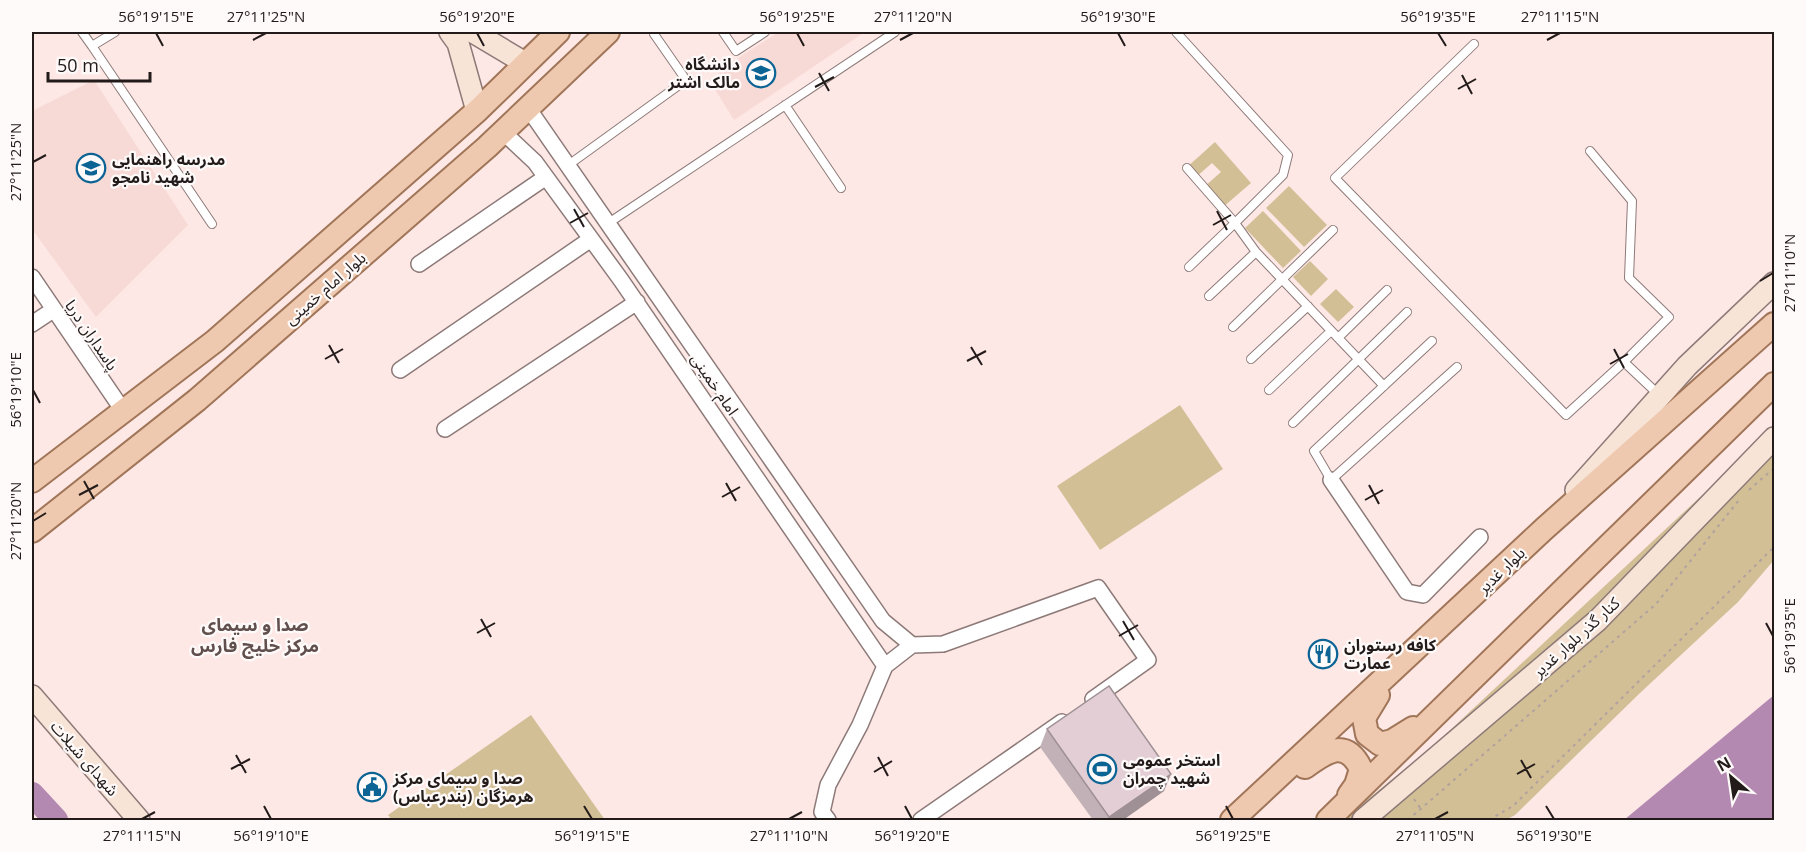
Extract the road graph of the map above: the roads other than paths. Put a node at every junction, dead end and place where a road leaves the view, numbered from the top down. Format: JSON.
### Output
{"nodes":[{"id":1,"x":82,"y":32,"type":"edge"},
{"id":2,"x":115,"y":32,"type":"edge"},
{"id":3,"x":450,"y":32,"type":"edge"},
{"id":4,"x":473,"y":32,"type":"edge"},
{"id":5,"x":558,"y":32,"type":"edge"},
{"id":6,"x":608,"y":32,"type":"edge"},
{"id":7,"x":723,"y":32,"type":"edge"},
{"id":8,"x":765,"y":32,"type":"edge"},
{"id":9,"x":896,"y":32,"type":"edge"},
{"id":10,"x":1176,"y":32,"type":"edge"},
{"id":11,"x":654,"y":34,"type":"dead end"},
{"id":12,"x":1474,"y":44,"type":"dead end"},
{"id":13,"x":92,"y":46,"type":"junction"},
{"id":14,"x":525,"y":63,"type":"junction"},
{"id":15,"x":785,"y":105,"type":"junction"},
{"id":16,"x":528,"y":108,"type":"junction"},
{"id":17,"x":477,"y":111,"type":"junction"},
{"id":18,"x":503,"y":132,"type":"junction"},
{"id":19,"x":1590,"y":151,"type":"dead end"},
{"id":20,"x":567,"y":166,"type":"junction"},
{"id":21,"x":1187,"y":168,"type":"dead end"},
{"id":22,"x":546,"y":177,"type":"junction"},
{"id":23,"x":577,"y":181,"type":"junction"},
{"id":24,"x":841,"y":188,"type":"dead end"},
{"id":25,"x":559,"y":195,"type":"junction"},
{"id":26,"x":1235,"y":223,"type":"junction"},
{"id":27,"x":212,"y":224,"type":"dead end"},
{"id":28,"x":607,"y":224,"type":"junction"},
{"id":29,"x":1333,"y":230,"type":"dead end"},
{"id":30,"x":591,"y":239,"type":"junction"},
{"id":31,"x":1256,"y":252,"type":"junction"},
{"id":32,"x":418,"y":264,"type":"dead end"},
{"id":33,"x":1189,"y":267,"type":"dead end"},
{"id":34,"x":640,"y":272,"type":"junction"},
{"id":35,"x":32,"y":277,"type":"edge"},
{"id":36,"x":1282,"y":280,"type":"junction"},
{"id":37,"x":1774,"y":283,"type":"edge"},
{"id":38,"x":624,"y":284,"type":"junction"},
{"id":39,"x":1387,"y":290,"type":"dead end"},
{"id":40,"x":1209,"y":296,"type":"dead end"},
{"id":41,"x":637,"y":302,"type":"junction"},
{"id":42,"x":1308,"y":306,"type":"junction"},
{"id":43,"x":53,"y":310,"type":"junction"},
{"id":44,"x":1407,"y":312,"type":"dead end"},
{"id":45,"x":32,"y":324,"type":"edge"},
{"id":46,"x":1774,"y":324,"type":"edge"},
{"id":47,"x":1233,"y":327,"type":"dead end"},
{"id":48,"x":1331,"y":331,"type":"junction"},
{"id":49,"x":1338,"y":338,"type":"junction"},
{"id":50,"x":1432,"y":341,"type":"dead end"},
{"id":51,"x":689,"y":344,"type":"junction"},
{"id":52,"x":673,"y":355,"type":"junction"},
{"id":53,"x":1251,"y":358,"type":"dead end"},
{"id":54,"x":1359,"y":360,"type":"junction"},
{"id":55,"x":1624,"y":362,"type":"junction"},
{"id":56,"x":1457,"y":367,"type":"dead end"},
{"id":57,"x":400,"y":370,"type":"dead end"},
{"id":58,"x":1774,"y":384,"type":"edge"},
{"id":59,"x":1384,"y":386,"type":"junction"},
{"id":60,"x":1269,"y":390,"type":"dead end"},
{"id":61,"x":1660,"y":396,"type":"junction"},
{"id":62,"x":124,"y":412,"type":"junction"},
{"id":63,"x":742,"y":419,"type":"junction"},
{"id":64,"x":1293,"y":423,"type":"dead end"},
{"id":65,"x":445,"y":429,"type":"dead end"},
{"id":66,"x":726,"y":432,"type":"junction"},
{"id":67,"x":1774,"y":438,"type":"edge"},
{"id":68,"x":1331,"y":480,"type":"junction"},
{"id":69,"x":32,"y":481,"type":"edge"},
{"id":70,"x":795,"y":492,"type":"junction"},
{"id":71,"x":776,"y":505,"type":"junction"},
{"id":72,"x":64,"y":508,"type":"junction"},
{"id":73,"x":32,"y":521,"type":"edge"},
{"id":74,"x":1544,"y":529,"type":"junction"},
{"id":75,"x":32,"y":531,"type":"edge"},
{"id":76,"x":1480,"y":537,"type":"dead end"},
{"id":77,"x":843,"y":563,"type":"junction"},
{"id":78,"x":824,"y":576,"type":"junction"},
{"id":79,"x":912,"y":645,"type":"junction"},
{"id":80,"x":1416,"y":651,"type":"junction"},
{"id":81,"x":885,"y":666,"type":"junction"},
{"id":82,"x":1461,"y":692,"type":"junction"},
{"id":83,"x":32,"y":696,"type":"edge"},
{"id":84,"x":1258,"y":798,"type":"junction"},
{"id":85,"x":139,"y":820,"type":"edge"},
{"id":86,"x":828,"y":820,"type":"edge"},
{"id":87,"x":921,"y":820,"type":"edge"},
{"id":88,"x":1232,"y":820,"type":"edge"},
{"id":89,"x":1327,"y":820,"type":"edge"},
{"id":90,"x":1363,"y":820,"type":"edge"}],
"edges":[{"from":1,"to":13,"type":"lane"},
{"from":2,"to":13,"type":"lane"},
{"from":3,"to":17,"type":"street"},
{"from":4,"to":14,"type":"street"},
{"from":5,"to":14,"type":"main road","name":"بلوار امام خمینی"},
{"from":6,"to":16,"type":"main road","name":"بلوار امام خمینی"},
{"from":7,"to":8,"type":"lane"},
{"from":9,"to":15,"type":"lane"},
{"from":10,"to":26,"type":"lane"},
{"from":11,"to":20,"type":"lane"},
{"from":12,"to":55,"type":"lane"},
{"from":13,"to":27,"type":"lane"},
{"from":14,"to":17,"type":"main road","name":"بلوار امام خمینی"},
{"from":15,"to":24,"type":"lane"},
{"from":15,"to":28,"type":"lane"},
{"from":16,"to":18,"type":"main road","name":"بلوار امام خمینی"},
{"from":16,"to":20,"type":"street"},
{"from":17,"to":62,"type":"main road","name":"بلوار امام خمینی"},
{"from":18,"to":22,"type":"street","name":"امام خمینی"},
{"from":18,"to":72,"type":"main road","name":"بلوار امام خمینی"},
{"from":19,"to":55,"type":"lane"},
{"from":20,"to":23,"type":"street"},
{"from":21,"to":26,"type":"lane"},
{"from":22,"to":25,"type":"street","name":"امام خمینی"},
{"from":22,"to":32,"type":"street"},
{"from":23,"to":25,"type":"street"},
{"from":23,"to":28,"type":"street"},
{"from":25,"to":30,"type":"street","name":"امام خمینی"},
{"from":26,"to":31,"type":"lane"},
{"from":26,"to":33,"type":"lane"},
{"from":28,"to":34,"type":"street"},
{"from":29,"to":36,"type":"lane"},
{"from":30,"to":38,"type":"street","name":"امام خمینی"},
{"from":30,"to":57,"type":"street"},
{"from":31,"to":36,"type":"lane"},
{"from":31,"to":40,"type":"lane"},
{"from":34,"to":38,"type":"street"},
{"from":34,"to":51,"type":"street"},
{"from":35,"to":43,"type":"street","name":"پاسداران دریا"},
{"from":36,"to":42,"type":"lane"},
{"from":36,"to":47,"type":"lane"},
{"from":37,"to":61,"type":"street"},
{"from":38,"to":41,"type":"street","name":"امام خمینی"},
{"from":39,"to":49,"type":"lane"},
{"from":41,"to":52,"type":"street","name":"امام خمینی"},
{"from":41,"to":65,"type":"street"},
{"from":42,"to":48,"type":"lane"},
{"from":42,"to":53,"type":"lane"},
{"from":43,"to":45,"type":"street"},
{"from":43,"to":62,"type":"street","name":"پاسداران دریا"},
{"from":44,"to":54,"type":"lane"},
{"from":46,"to":74,"type":"main road","name":"بلوار غدیر"},
{"from":48,"to":49,"type":"lane"},
{"from":48,"to":60,"type":"lane"},
{"from":49,"to":54,"type":"lane"},
{"from":50,"to":59,"type":"lane"},
{"from":51,"to":52,"type":"street"},
{"from":51,"to":63,"type":"street"},
{"from":52,"to":66,"type":"street","name":"امام خمینی"},
{"from":54,"to":59,"type":"lane"},
{"from":54,"to":64,"type":"lane"},
{"from":55,"to":61,"type":"lane"},
{"from":56,"to":68,"type":"lane"},
{"from":58,"to":82,"type":"main road"},
{"from":59,"to":68,"type":"lane"},
{"from":61,"to":74,"type":"street"},
{"from":62,"to":69,"type":"main road","name":"بلوار امام خمینی"},
{"from":63,"to":66,"type":"street"},
{"from":63,"to":70,"type":"street"},
{"from":66,"to":71,"type":"street","name":"امام خمینی"},
{"from":67,"to":90,"type":"street","name":"کنار گذر بلوار غدیر"},
{"from":68,"to":76,"type":"street"},
{"from":70,"to":71,"type":"street"},
{"from":70,"to":77,"type":"street"},
{"from":71,"to":78,"type":"street","name":"امام خمینی"},
{"from":72,"to":73,"type":"main road"},
{"from":72,"to":75,"type":"main road","name":"بلوار امام خمینی"},
{"from":74,"to":80,"type":"main road","name":"بلوار غدیر"},
{"from":77,"to":78,"type":"street"},
{"from":77,"to":79,"type":"street"},
{"from":78,"to":81,"type":"street","name":"امام خمینی"},
{"from":79,"to":81,"type":"street"},
{"from":79,"to":87,"type":"street"},
{"from":80,"to":82,"type":"main road"},
{"from":80,"to":84,"type":"main road","name":"بلوار غدیر"},
{"from":81,"to":86,"type":"street"},
{"from":82,"to":89,"type":"main road"},
{"from":83,"to":85,"type":"street","name":"شهدای شیلات"},
{"from":84,"to":88,"type":"main road","name":"بلوار غدیر"},
{"from":84,"to":89,"type":"main road"}]}
